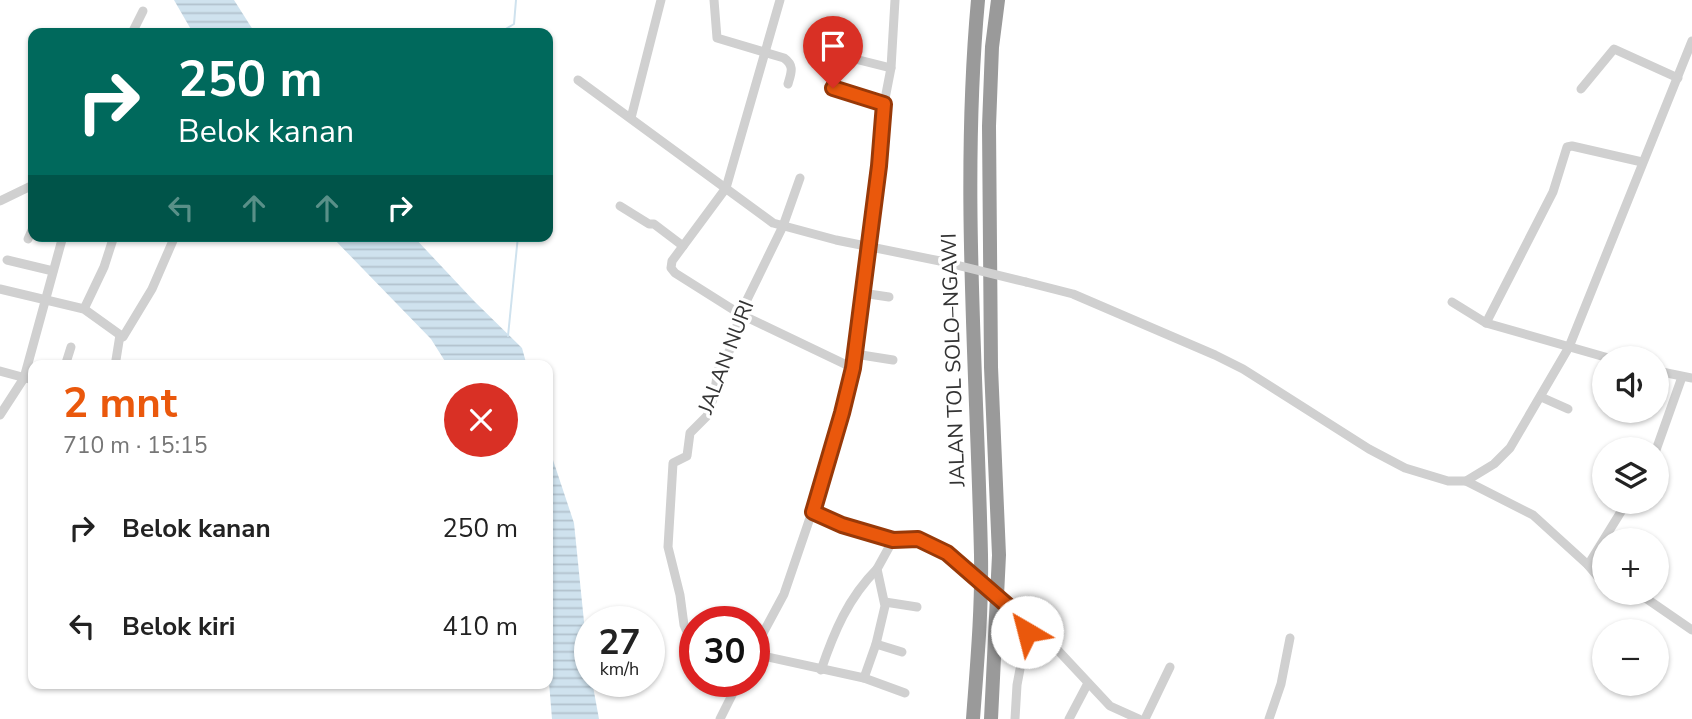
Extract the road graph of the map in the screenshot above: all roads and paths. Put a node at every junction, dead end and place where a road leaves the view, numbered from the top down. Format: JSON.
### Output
{"nodes":[{"id":1,"x":661,"y":0,"type":"edge"},
{"id":2,"x":714,"y":0,"type":"edge"},
{"id":3,"x":780,"y":0,"type":"edge"},
{"id":4,"x":895,"y":0,"type":"edge"},
{"id":5,"x":978,"y":0,"type":"edge"},
{"id":6,"x":998,"y":0,"type":"edge"},
{"id":7,"x":143,"y":11,"type":"dead end"},
{"id":8,"x":134,"y":28,"type":"edge"},
{"id":9,"x":1692,"y":41,"type":"edge"},
{"id":10,"x":765,"y":52,"type":"junction"},
{"id":11,"x":851,"y":58,"type":"dead end"},
{"id":12,"x":1688,"y":63,"type":"edge"},
{"id":13,"x":891,"y":68,"type":"junction"},
{"id":14,"x":1678,"y":78,"type":"junction"},
{"id":15,"x":578,"y":80,"type":"dead end"},
{"id":16,"x":789,"y":84,"type":"dead end"},
{"id":17,"x":833,"y":88,"type":"dead end"},
{"id":18,"x":1581,"y":89,"type":"dead end"},
{"id":19,"x":884,"y":104,"type":"junction"},
{"id":20,"x":631,"y":118,"type":"junction"},
{"id":21,"x":1642,"y":162,"type":"junction"},
{"id":22,"x":800,"y":178,"type":"dead end"},
{"id":23,"x":28,"y":187,"type":"edge"},
{"id":24,"x":726,"y":188,"type":"junction"},
{"id":25,"x":0,"y":201,"type":"edge"},
{"id":26,"x":621,"y":206,"type":"dead end"},
{"id":27,"x":783,"y":226,"type":"junction"},
{"id":28,"x":61,"y":242,"type":"edge"},
{"id":29,"x":112,"y":242,"type":"edge"},
{"id":30,"x":172,"y":242,"type":"edge"},
{"id":31,"x":683,"y":246,"type":"junction"},
{"id":32,"x":869,"y":247,"type":"junction"},
{"id":33,"x":7,"y":260,"type":"dead end"},
{"id":34,"x":54,"y":271,"type":"junction"},
{"id":35,"x":2,"y":289,"type":"edge"},
{"id":36,"x":862,"y":293,"type":"junction"},
{"id":37,"x":889,"y":297,"type":"dead end"},
{"id":38,"x":45,"y":300,"type":"junction"},
{"id":39,"x":0,"y":302,"type":"edge"},
{"id":40,"x":1452,"y":302,"type":"dead end"},
{"id":41,"x":84,"y":309,"type":"junction"},
{"id":42,"x":740,"y":314,"type":"junction"},
{"id":43,"x":1486,"y":323,"type":"junction"},
{"id":44,"x":120,"y":335,"type":"junction"},
{"id":45,"x":71,"y":346,"type":"dead end"},
{"id":46,"x":1569,"y":347,"type":"junction"},
{"id":47,"x":1592,"y":353,"type":"edge"},
{"id":48,"x":855,"y":354,"type":"junction"},
{"id":49,"x":32,"y":360,"type":"edge"},
{"id":50,"x":67,"y":360,"type":"edge"},
{"id":51,"x":115,"y":360,"type":"edge"},
{"id":52,"x":893,"y":360,"type":"dead end"},
{"id":53,"x":853,"y":368,"type":"junction"},
{"id":54,"x":0,"y":371,"type":"edge"},
{"id":55,"x":1669,"y":373,"type":"edge"},
{"id":56,"x":1687,"y":377,"type":"edge"},
{"id":57,"x":28,"y":379,"type":"edge"},
{"id":58,"x":1541,"y":397,"type":"junction"},
{"id":59,"x":1568,"y":410,"type":"dead end"},
{"id":60,"x":0,"y":415,"type":"edge"},
{"id":61,"x":1662,"y":437,"type":"edge"},
{"id":62,"x":1466,"y":481,"type":"junction"},
{"id":63,"x":813,"y":512,"type":"junction"},
{"id":64,"x":1619,"y":514,"type":"edge"},
{"id":65,"x":893,"y":540,"type":"junction"},
{"id":66,"x":1587,"y":565,"type":"junction"},
{"id":67,"x":877,"y":569,"type":"junction"},
{"id":68,"x":1592,"y":570,"type":"edge"},
{"id":69,"x":885,"y":602,"type":"junction"},
{"id":70,"x":1656,"y":605,"type":"edge"},
{"id":71,"x":681,"y":606,"type":"edge"},
{"id":72,"x":917,"y":607,"type":"dead end"},
{"id":73,"x":770,"y":621,"type":"edge"},
{"id":74,"x":1038,"y":629,"type":"dead end"},
{"id":75,"x":1692,"y":630,"type":"edge"},
{"id":76,"x":1290,"y":638,"type":"dead end"},
{"id":77,"x":876,"y":644,"type":"junction"},
{"id":78,"x":902,"y":652,"type":"dead end"},
{"id":79,"x":770,"y":656,"type":"edge"},
{"id":80,"x":1170,"y":667,"type":"dead end"},
{"id":81,"x":821,"y":670,"type":"junction"},
{"id":82,"x":864,"y":678,"type":"junction"},
{"id":83,"x":1088,"y":683,"type":"junction"},
{"id":84,"x":905,"y":693,"type":"dead end"},
{"id":85,"x":731,"y":697,"type":"edge"},
{"id":86,"x":1272,"y":718,"type":"edge"},
{"id":87,"x":720,"y":719,"type":"edge"},
{"id":88,"x":973,"y":719,"type":"edge"},
{"id":89,"x":992,"y":719,"type":"edge"},
{"id":90,"x":1015,"y":719,"type":"edge"},
{"id":91,"x":1069,"y":719,"type":"edge"},
{"id":92,"x":1139,"y":719,"type":"edge"},
{"id":93,"x":1145,"y":719,"type":"edge"}],
"edges":[{"from":1,"to":20,"type":"street"},
{"from":2,"to":10,"type":"street"},
{"from":3,"to":10,"type":"street"},
{"from":4,"to":13,"type":"street"},
{"from":5,"to":88,"type":"highway","name":"JALAN TOL SOLO–NGAWI"},
{"from":6,"to":89,"type":"highway","name":"JALAN TOL SOLO–NGAWI"},
{"from":7,"to":8,"type":"street"},
{"from":9,"to":12,"type":"street"},
{"from":10,"to":16,"type":"street"},
{"from":10,"to":24,"type":"street"},
{"from":11,"to":13,"type":"street"},
{"from":12,"to":14,"type":"street"},
{"from":13,"to":19,"type":"street"},
{"from":14,"to":18,"type":"street"},
{"from":14,"to":21,"type":"street"},
{"from":15,"to":20,"type":"street"},
{"from":17,"to":19,"type":"street"},
{"from":19,"to":32,"type":"street"},
{"from":20,"to":24,"type":"street"},
{"from":21,"to":43,"type":"street"},
{"from":21,"to":46,"type":"street"},
{"from":22,"to":27,"type":"street","name":"JALAN NURI"},
{"from":23,"to":25,"type":"street"},
{"from":24,"to":27,"type":"street"},
{"from":24,"to":31,"type":"street"},
{"from":26,"to":31,"type":"street"},
{"from":27,"to":32,"type":"street"},
{"from":27,"to":42,"type":"street","name":"JALAN NURI"},
{"from":28,"to":34,"type":"street"},
{"from":29,"to":41,"type":"street"},
{"from":30,"to":44,"type":"street"},
{"from":31,"to":42,"type":"street"},
{"from":32,"to":36,"type":"street"},
{"from":32,"to":62,"type":"street","bridge":true},
{"from":33,"to":34,"type":"street"},
{"from":34,"to":38,"type":"street"},
{"from":35,"to":38,"type":"street"},
{"from":35,"to":39,"type":"street"},
{"from":36,"to":37,"type":"street"},
{"from":36,"to":48,"type":"street"},
{"from":38,"to":41,"type":"street"},
{"from":38,"to":49,"type":"street"},
{"from":40,"to":43,"type":"street"},
{"from":41,"to":44,"type":"street"},
{"from":42,"to":53,"type":"street"},
{"from":42,"to":71,"type":"street","name":"JALAN NURI"},
{"from":43,"to":46,"type":"street"},
{"from":44,"to":51,"type":"street"},
{"from":45,"to":50,"type":"street"},
{"from":46,"to":47,"type":"street"},
{"from":46,"to":58,"type":"street"},
{"from":48,"to":52,"type":"street"},
{"from":48,"to":53,"type":"street"},
{"from":53,"to":63,"type":"street"},
{"from":54,"to":57,"type":"street"},
{"from":55,"to":56,"type":"street"},
{"from":56,"to":61,"type":"street"},
{"from":57,"to":60,"type":"street"},
{"from":58,"to":59,"type":"street"},
{"from":58,"to":62,"type":"street"},
{"from":62,"to":66,"type":"street"},
{"from":63,"to":65,"type":"street"},
{"from":63,"to":73,"type":"street"},
{"from":64,"to":66,"type":"street"},
{"from":65,"to":67,"type":"street"},
{"from":65,"to":90,"type":"street","bridge":true},
{"from":66,"to":68,"type":"street"},
{"from":67,"to":69,"type":"street"},
{"from":67,"to":81,"type":"street"},
{"from":69,"to":72,"type":"street"},
{"from":69,"to":77,"type":"street"},
{"from":70,"to":75,"type":"street"},
{"from":74,"to":83,"type":"street"},
{"from":76,"to":86,"type":"street"},
{"from":77,"to":78,"type":"street"},
{"from":77,"to":82,"type":"street"},
{"from":79,"to":81,"type":"street"},
{"from":80,"to":93,"type":"street"},
{"from":81,"to":82,"type":"street"},
{"from":82,"to":84,"type":"street"},
{"from":83,"to":91,"type":"street"},
{"from":83,"to":92,"type":"street"},
{"from":85,"to":87,"type":"street"}]}
